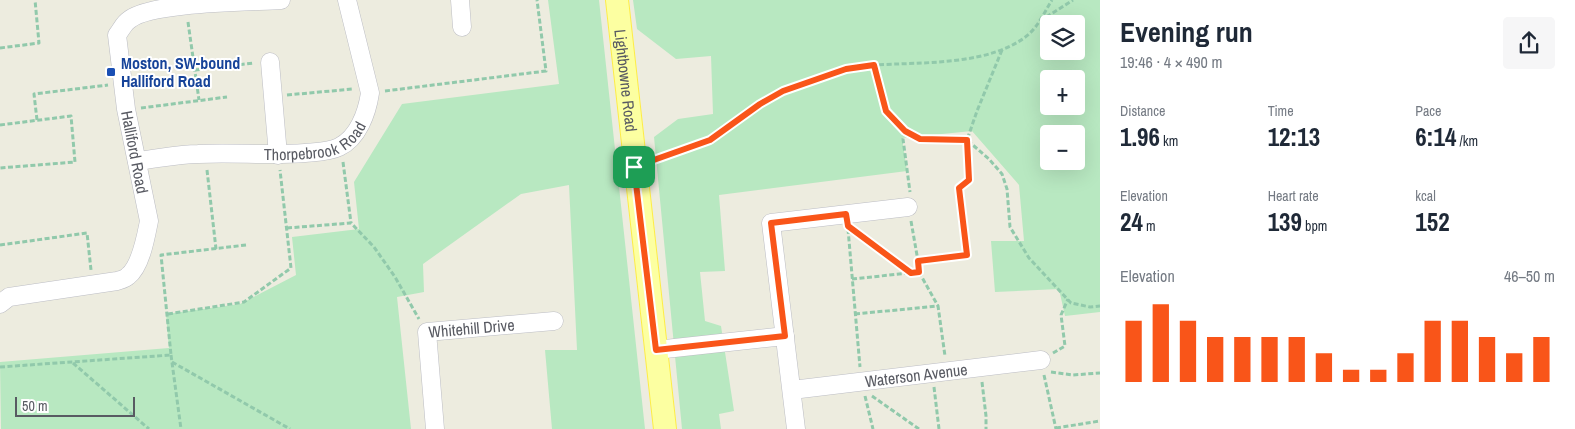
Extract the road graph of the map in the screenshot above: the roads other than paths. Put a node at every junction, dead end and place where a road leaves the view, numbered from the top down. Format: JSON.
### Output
{"nodes":[{"id":1,"x":281,"y":0,"type":"edge"},
{"id":2,"x":347,"y":0,"type":"edge"},
{"id":3,"x":460,"y":0,"type":"edge"},
{"id":4,"x":617,"y":0,"type":"edge"},
{"id":5,"x":205,"y":2,"type":"edge"},
{"id":6,"x":462,"y":27,"type":"dead end"},
{"id":7,"x":270,"y":62,"type":"road end"},
{"id":8,"x":278,"y":155,"type":"junction"},
{"id":9,"x":138,"y":161,"type":"junction"},
{"id":10,"x":908,"y":207,"type":"road end"},
{"id":11,"x":0,"y":304,"type":"edge"},
{"id":12,"x":554,"y":321,"type":"dead end"},
{"id":13,"x":785,"y":336,"type":"junction"},
{"id":14,"x":656,"y":350,"type":"junction"},
{"id":15,"x":1041,"y":360,"type":"road end"},
{"id":16,"x":792,"y":390,"type":"junction"},
{"id":17,"x":435,"y":429,"type":"edge"},
{"id":18,"x":665,"y":429,"type":"edge"},
{"id":19,"x":796,"y":429,"type":"edge"}],
"edges":[{"from":1,"to":5,"type":"street","name":"Halliford Road"},
{"from":2,"to":8,"type":"street","name":"Thorpebrook Road"},
{"from":3,"to":6,"type":"street"},
{"from":4,"to":14,"type":"main road","name":"Lightbowne Road"},
{"from":5,"to":9,"type":"street","name":"Halliford Road"},
{"from":7,"to":8,"type":"street"},
{"from":8,"to":9,"type":"street","name":"Thorpebrook Road"},
{"from":9,"to":11,"type":"street","name":"Halliford Road"},
{"from":10,"to":13,"type":"street"},
{"from":12,"to":17,"type":"street","name":"Whitehill Drive"},
{"from":13,"to":14,"type":"street"},
{"from":13,"to":16,"type":"street"},
{"from":14,"to":18,"type":"main road","name":"Lightbowne Road"},
{"from":15,"to":16,"type":"street","name":"Waterson Avenue"},
{"from":16,"to":19,"type":"street"}]}
